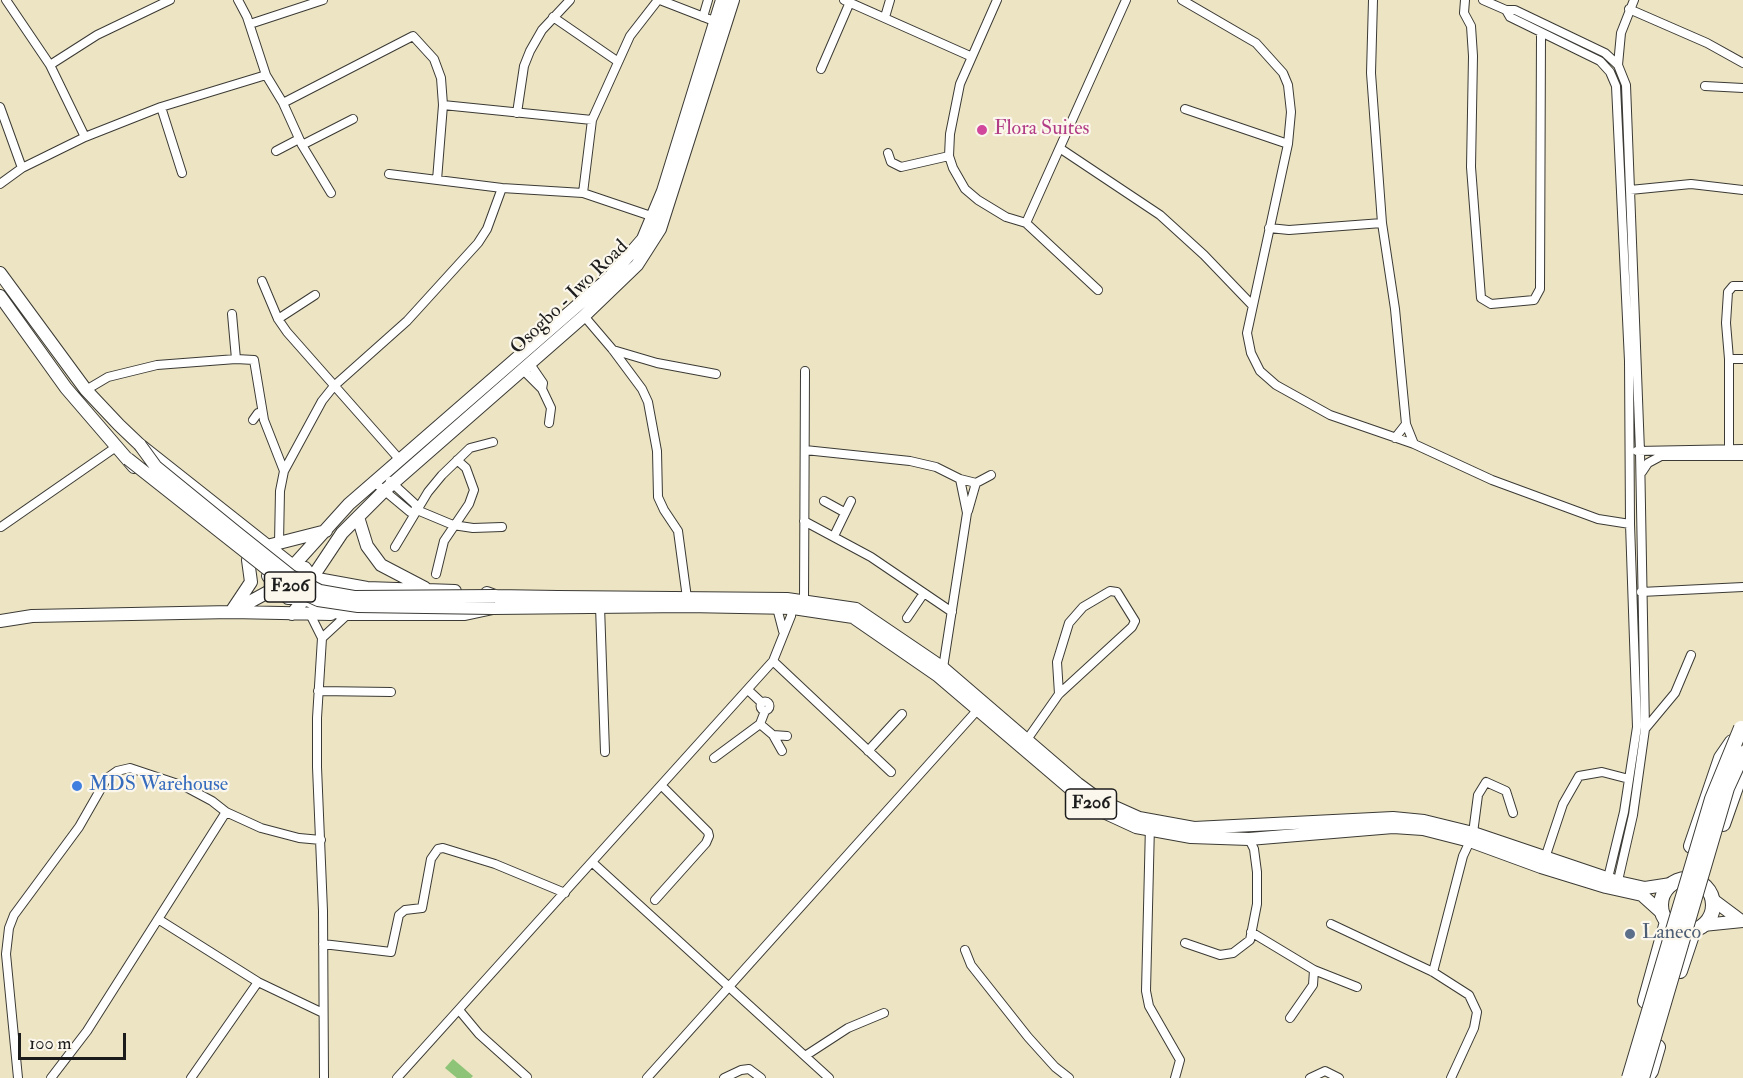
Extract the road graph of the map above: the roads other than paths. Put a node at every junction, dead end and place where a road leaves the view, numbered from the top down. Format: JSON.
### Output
{"nodes":[{"id":1,"x":6,"y":0,"type":"edge"},
{"id":2,"x":170,"y":0,"type":"edge"},
{"id":3,"x":238,"y":0,"type":"edge"},
{"id":4,"x":323,"y":0,"type":"edge"},
{"id":5,"x":570,"y":0,"type":"edge"},
{"id":6,"x":659,"y":0,"type":"edge"},
{"id":7,"x":708,"y":0,"type":"edge"},
{"id":8,"x":722,"y":0,"type":"edge"},
{"id":9,"x":733,"y":0,"type":"edge"},
{"id":10,"x":890,"y":0,"type":"edge"},
{"id":11,"x":997,"y":0,"type":"edge"},
{"id":12,"x":1126,"y":0,"type":"edge"},
{"id":13,"x":1182,"y":0,"type":"edge"},
{"id":14,"x":1372,"y":0,"type":"edge"},
{"id":15,"x":1465,"y":0,"type":"edge"},
{"id":16,"x":1483,"y":0,"type":"edge"},
{"id":17,"x":1634,"y":0,"type":"edge"},
{"id":18,"x":847,"y":1,"type":"edge"},
{"id":19,"x":1504,"y":6,"type":"edge"},
{"id":20,"x":1629,"y":9,"type":"junction"},
{"id":21,"x":885,"y":16,"type":"junction"},
{"id":22,"x":553,"y":17,"type":"junction"},
{"id":23,"x":709,"y":19,"type":"junction"},
{"id":24,"x":250,"y":24,"type":"junction"},
{"id":25,"x":1541,"y":33,"type":"junction"},
{"id":26,"x":970,"y":56,"type":"junction"},
{"id":27,"x":617,"y":62,"type":"junction"},
{"id":28,"x":1743,"y":63,"type":"edge"},
{"id":29,"x":50,"y":65,"type":"junction"},
{"id":30,"x":1618,"y":65,"type":"junction"},
{"id":31,"x":820,"y":69,"type":"dead end"},
{"id":32,"x":266,"y":75,"type":"junction"},
{"id":33,"x":1705,"y":86,"type":"dead end"},
{"id":34,"x":1743,"y":88,"type":"edge"},
{"id":35,"x":283,"y":103,"type":"junction"},
{"id":36,"x":442,"y":105,"type":"junction"},
{"id":37,"x":0,"y":107,"type":"edge"},
{"id":38,"x":161,"y":107,"type":"junction"},
{"id":39,"x":1185,"y":109,"type":"dead end"},
{"id":40,"x":517,"y":112,"type":"junction"},
{"id":41,"x":353,"y":119,"type":"dead end"},
{"id":42,"x":592,"y":120,"type":"junction"},
{"id":43,"x":85,"y":137,"type":"junction"},
{"id":44,"x":300,"y":142,"type":"junction"},
{"id":45,"x":1288,"y":144,"type":"junction"},
{"id":46,"x":1060,"y":149,"type":"junction"},
{"id":47,"x":276,"y":151,"type":"dead end"},
{"id":48,"x":888,"y":153,"type":"dead end"},
{"id":49,"x":949,"y":156,"type":"junction"},
{"id":50,"x":22,"y":168,"type":"junction"},
{"id":51,"x":182,"y":174,"type":"dead end"},
{"id":52,"x":389,"y":174,"type":"dead end"},
{"id":53,"x":437,"y":180,"type":"junction"},
{"id":54,"x":0,"y":184,"type":"edge"},
{"id":55,"x":502,"y":188,"type":"junction"},
{"id":56,"x":1630,"y":190,"type":"junction"},
{"id":57,"x":1743,"y":190,"type":"edge"},
{"id":58,"x":331,"y":193,"type":"dead end"},
{"id":59,"x":583,"y":193,"type":"junction"},
{"id":60,"x":654,"y":217,"type":"junction"},
{"id":61,"x":1026,"y":223,"type":"junction"},
{"id":62,"x":1382,"y":223,"type":"junction"},
{"id":63,"x":1269,"y":228,"type":"junction"},
{"id":64,"x":0,"y":273,"type":"edge"},
{"id":65,"x":262,"y":281,"type":"dead end"},
{"id":66,"x":1743,"y":286,"type":"edge"},
{"id":67,"x":1098,"y":290,"type":"dead end"},
{"id":68,"x":315,"y":295,"type":"dead end"},
{"id":69,"x":6,"y":296,"type":"edge"},
{"id":70,"x":1252,"y":305,"type":"junction"},
{"id":71,"x":232,"y":314,"type":"dead end"},
{"id":72,"x":584,"y":316,"type":"junction"},
{"id":73,"x":278,"y":319,"type":"junction"},
{"id":74,"x":613,"y":350,"type":"junction"},
{"id":75,"x":236,"y":359,"type":"junction"},
{"id":76,"x":1729,"y":359,"type":"junction"},
{"id":77,"x":1743,"y":359,"type":"edge"},
{"id":78,"x":526,"y":367,"type":"junction"},
{"id":79,"x":805,"y":370,"type":"dead end"},
{"id":80,"x":716,"y":374,"type":"dead end"},
{"id":81,"x":334,"y":386,"type":"junction"},
{"id":82,"x":86,"y":390,"type":"junction"},
{"id":83,"x":549,"y":423,"type":"dead end"},
{"id":84,"x":1406,"y":424,"type":"junction"},
{"id":85,"x":1395,"y":438,"type":"junction"},
{"id":86,"x":493,"y":442,"type":"dead end"},
{"id":87,"x":1414,"y":444,"type":"junction"},
{"id":88,"x":140,"y":445,"type":"junction"},
{"id":89,"x":116,"y":447,"type":"junction"},
{"id":90,"x":1728,"y":449,"type":"junction"},
{"id":91,"x":1743,"y":449,"type":"edge"},
{"id":92,"x":805,"y":450,"type":"junction"},
{"id":93,"x":1631,"y":450,"type":"junction"},
{"id":94,"x":1641,"y":451,"type":"junction"},
{"id":95,"x":1743,"y":456,"type":"edge"},
{"id":96,"x":128,"y":459,"type":"junction"},
{"id":97,"x":400,"y":460,"type":"junction"},
{"id":98,"x":457,"y":460,"type":"junction"},
{"id":99,"x":284,"y":471,"type":"junction"},
{"id":100,"x":1641,"y":474,"type":"junction"},
{"id":101,"x":992,"y":475,"type":"dead end"},
{"id":102,"x":379,"y":478,"type":"junction"},
{"id":103,"x":960,"y":478,"type":"junction"},
{"id":104,"x":976,"y":483,"type":"junction"},
{"id":105,"x":388,"y":487,"type":"junction"},
{"id":106,"x":824,"y":501,"type":"dead end"},
{"id":107,"x":851,"y":501,"type":"dead end"},
{"id":108,"x":417,"y":510,"type":"junction"},
{"id":109,"x":844,"y":512,"type":"junction"},
{"id":110,"x":967,"y":513,"type":"junction"},
{"id":111,"x":358,"y":517,"type":"junction"},
{"id":112,"x":804,"y":521,"type":"junction"},
{"id":113,"x":1630,"y":524,"type":"junction"},
{"id":114,"x":453,"y":525,"type":"junction"},
{"id":115,"x":1,"y":527,"type":"edge"},
{"id":116,"x":502,"y":527,"type":"dead end"},
{"id":117,"x":326,"y":531,"type":"junction"},
{"id":118,"x":834,"y":536,"type":"junction"},
{"id":119,"x":274,"y":547,"type":"junction"},
{"id":120,"x":394,"y":547,"type":"dead end"},
{"id":121,"x":248,"y":560,"type":"junction"},
{"id":122,"x":293,"y":566,"type":"junction"},
{"id":123,"x":259,"y":569,"type":"junction"},
{"id":124,"x":436,"y":574,"type":"dead end"},
{"id":125,"x":312,"y":578,"type":"junction"},
{"id":126,"x":279,"y":586,"type":"junction"},
{"id":127,"x":1743,"y":587,"type":"edge"},
{"id":128,"x":429,"y":590,"type":"junction"},
{"id":129,"x":1641,"y":592,"type":"junction"},
{"id":130,"x":924,"y":593,"type":"junction"},
{"id":131,"x":302,"y":598,"type":"junction"},
{"id":132,"x":687,"y":598,"type":"junction"},
{"id":133,"x":494,"y":602,"type":"junction"},
{"id":134,"x":796,"y":602,"type":"junction"},
{"id":135,"x":776,"y":603,"type":"junction"},
{"id":136,"x":600,"y":606,"type":"junction"},
{"id":137,"x":231,"y":612,"type":"junction"},
{"id":138,"x":952,"y":612,"type":"junction"},
{"id":139,"x":292,"y":614,"type":"junction"},
{"id":140,"x":310,"y":614,"type":"junction"},
{"id":141,"x":344,"y":614,"type":"junction"},
{"id":142,"x":907,"y":618,"type":"dead end"},
{"id":143,"x":0,"y":621,"type":"edge"},
{"id":144,"x":783,"y":632,"type":"junction"},
{"id":145,"x":322,"y":638,"type":"junction"},
{"id":146,"x":1691,"y":655,"type":"dead end"},
{"id":147,"x":772,"y":662,"type":"junction"},
{"id":148,"x":943,"y":668,"type":"junction"},
{"id":149,"x":748,"y":690,"type":"junction"},
{"id":150,"x":318,"y":691,"type":"junction"},
{"id":151,"x":391,"y":692,"type":"dead end"},
{"id":152,"x":1059,"y":694,"type":"junction"},
{"id":153,"x":979,"y":708,"type":"junction"},
{"id":154,"x":902,"y":714,"type":"dead end"},
{"id":155,"x":760,"y":724,"type":"junction"},
{"id":156,"x":1742,"y":727,"type":"edge"},
{"id":157,"x":1645,"y":729,"type":"junction"},
{"id":158,"x":773,"y":735,"type":"junction"},
{"id":159,"x":787,"y":736,"type":"dead end"},
{"id":160,"x":1026,"y":741,"type":"junction"},
{"id":161,"x":782,"y":751,"type":"dead end"},
{"id":162,"x":868,"y":751,"type":"junction"},
{"id":163,"x":605,"y":752,"type":"dead end"},
{"id":164,"x":1743,"y":753,"type":"edge"},
{"id":165,"x":714,"y":758,"type":"dead end"},
{"id":166,"x":1743,"y":767,"type":"edge"},
{"id":167,"x":891,"y":772,"type":"dead end"},
{"id":168,"x":1629,"y":779,"type":"junction"},
{"id":169,"x":662,"y":786,"type":"junction"},
{"id":170,"x":226,"y":812,"type":"junction"},
{"id":171,"x":1513,"y":813,"type":"dead end"},
{"id":172,"x":1150,"y":826,"type":"junction"},
{"id":173,"x":1472,"y":837,"type":"junction"},
{"id":174,"x":1249,"y":839,"type":"junction"},
{"id":175,"x":321,"y":840,"type":"junction"},
{"id":176,"x":1545,"y":858,"type":"junction"},
{"id":177,"x":593,"y":863,"type":"junction"},
{"id":178,"x":1676,"y":882,"type":"junction"},
{"id":179,"x":1612,"y":884,"type":"junction"},
{"id":180,"x":566,"y":893,"type":"junction"},
{"id":181,"x":1709,"y":893,"type":"junction"},
{"id":182,"x":655,"y":900,"type":"dead end"},
{"id":183,"x":1664,"y":917,"type":"junction"},
{"id":184,"x":158,"y":919,"type":"junction"},
{"id":185,"x":1741,"y":920,"type":"edge"},
{"id":186,"x":1330,"y":924,"type":"dead end"},
{"id":187,"x":1698,"y":927,"type":"junction"},
{"id":188,"x":1251,"y":932,"type":"junction"},
{"id":189,"x":1185,"y":943,"type":"dead end"},
{"id":190,"x":323,"y":944,"type":"junction"},
{"id":191,"x":965,"y":950,"type":"dead end"},
{"id":192,"x":1314,"y":970,"type":"junction"},
{"id":193,"x":1433,"y":972,"type":"junction"},
{"id":194,"x":258,"y":982,"type":"junction"},
{"id":195,"x":730,"y":987,"type":"junction"},
{"id":196,"x":1357,"y":987,"type":"dead end"},
{"id":197,"x":459,"y":1010,"type":"junction"},
{"id":198,"x":884,"y":1012,"type":"dead end"},
{"id":199,"x":323,"y":1013,"type":"junction"},
{"id":200,"x":1290,"y":1018,"type":"dead end"},
{"id":201,"x":805,"y":1056,"type":"junction"},
{"id":202,"x":527,"y":1077,"type":"edge"},
{"id":203,"x":18,"y":1078,"type":"edge"},
{"id":204,"x":51,"y":1078,"type":"edge"},
{"id":205,"x":190,"y":1078,"type":"edge"},
{"id":206,"x":324,"y":1078,"type":"edge"},
{"id":207,"x":397,"y":1078,"type":"edge"},
{"id":208,"x":647,"y":1078,"type":"edge"},
{"id":209,"x":724,"y":1078,"type":"edge"},
{"id":210,"x":761,"y":1078,"type":"edge"},
{"id":211,"x":829,"y":1078,"type":"edge"},
{"id":212,"x":1069,"y":1078,"type":"edge"},
{"id":213,"x":1175,"y":1078,"type":"edge"},
{"id":214,"x":1310,"y":1078,"type":"edge"},
{"id":215,"x":1339,"y":1078,"type":"edge"},
{"id":216,"x":1451,"y":1078,"type":"edge"},
{"id":217,"x":1628,"y":1078,"type":"edge"},
{"id":218,"x":1644,"y":1078,"type":"edge"}],
"edges":[{"from":1,"to":29,"type":"street"},
{"from":2,"to":29,"type":"street"},
{"from":3,"to":24,"type":"street"},
{"from":4,"to":24,"type":"street"},
{"from":5,"to":22,"type":"street"},
{"from":6,"to":23,"type":"street"},
{"from":6,"to":27,"type":"street"},
{"from":7,"to":23,"type":"street"},
{"from":8,"to":23,"type":"main road","name":"Osogbo - Iwo Road"},
{"from":9,"to":72,"type":"main road","name":"Osogbo - Iwo Road"},
{"from":10,"to":21,"type":"street"},
{"from":11,"to":26,"type":"street"},
{"from":12,"to":46,"type":"street"},
{"from":13,"to":45,"type":"street"},
{"from":14,"to":62,"type":"street"},
{"from":15,"to":25,"type":"street"},
{"from":16,"to":19,"type":"street"},
{"from":17,"to":20,"type":"street"},
{"from":18,"to":21,"type":"street"},
{"from":18,"to":31,"type":"street"},
{"from":19,"to":25,"type":"street"},
{"from":19,"to":30,"type":"street"},
{"from":20,"to":28,"type":"street"},
{"from":20,"to":30,"type":"street"},
{"from":21,"to":26,"type":"street"},
{"from":22,"to":27,"type":"street"},
{"from":22,"to":40,"type":"street"},
{"from":23,"to":60,"type":"main road","name":"Osogbo - Iwo Road"},
{"from":24,"to":32,"type":"street"},
{"from":25,"to":93,"type":"street"},
{"from":26,"to":49,"type":"street"},
{"from":27,"to":42,"type":"street"},
{"from":29,"to":43,"type":"street"},
{"from":30,"to":56,"type":"street"},
{"from":32,"to":35,"type":"street"},
{"from":32,"to":38,"type":"street"},
{"from":33,"to":34,"type":"street"},
{"from":35,"to":36,"type":"street"},
{"from":35,"to":44,"type":"street"},
{"from":36,"to":40,"type":"street"},
{"from":36,"to":53,"type":"street"},
{"from":37,"to":50,"type":"street"},
{"from":38,"to":43,"type":"street"},
{"from":38,"to":51,"type":"street"},
{"from":39,"to":45,"type":"street"},
{"from":40,"to":42,"type":"street"},
{"from":41,"to":44,"type":"street"},
{"from":42,"to":59,"type":"street"},
{"from":43,"to":50,"type":"street"},
{"from":44,"to":47,"type":"street"},
{"from":44,"to":58,"type":"street"},
{"from":45,"to":63,"type":"street"},
{"from":46,"to":61,"type":"street"},
{"from":46,"to":70,"type":"street"},
{"from":48,"to":49,"type":"street"},
{"from":49,"to":61,"type":"street"},
{"from":50,"to":54,"type":"street"},
{"from":52,"to":53,"type":"street"},
{"from":53,"to":55,"type":"street"},
{"from":55,"to":59,"type":"street"},
{"from":55,"to":81,"type":"street"},
{"from":56,"to":57,"type":"street"},
{"from":56,"to":94,"type":"street"},
{"from":59,"to":60,"type":"street"},
{"from":60,"to":97,"type":"main road","name":"Osogbo - Iwo Road"},
{"from":61,"to":67,"type":"street"},
{"from":62,"to":63,"type":"street"},
{"from":62,"to":84,"type":"street"},
{"from":63,"to":70,"type":"street"},
{"from":64,"to":69,"type":"main road"},
{"from":65,"to":73,"type":"street"},
{"from":66,"to":76,"type":"street"},
{"from":68,"to":73,"type":"street"},
{"from":69,"to":82,"type":"main road"},
{"from":69,"to":89,"type":"main road"},
{"from":70,"to":85,"type":"street"},
{"from":71,"to":75,"type":"street"},
{"from":72,"to":74,"type":"street"},
{"from":72,"to":78,"type":"main road","name":"Osogbo - Iwo Road"},
{"from":73,"to":81,"type":"street"},
{"from":74,"to":80,"type":"street"},
{"from":74,"to":132,"type":"street"},
{"from":75,"to":82,"type":"street"},
{"from":75,"to":99,"type":"street"},
{"from":76,"to":77,"type":"street"},
{"from":76,"to":90,"type":"street"},
{"from":78,"to":83,"type":"street"},
{"from":78,"to":105,"type":"main road","name":"Osogbo - Iwo Road"},
{"from":79,"to":92,"type":"street"},
{"from":81,"to":97,"type":"street"},
{"from":81,"to":99,"type":"street"},
{"from":82,"to":88,"type":"main road"},
{"from":84,"to":85,"type":"street"},
{"from":84,"to":87,"type":"street"},
{"from":85,"to":87,"type":"street"},
{"from":86,"to":98,"type":"street"},
{"from":87,"to":113,"type":"street"},
{"from":88,"to":119,"type":"main road"},
{"from":88,"to":133,"type":"main road","number":"F206","bridge":true},
{"from":89,"to":96,"type":"main road"},
{"from":89,"to":115,"type":"street"},
{"from":90,"to":91,"type":"street"},
{"from":90,"to":94,"type":"street"},
{"from":92,"to":103,"type":"street"},
{"from":92,"to":112,"type":"street"},
{"from":93,"to":94,"type":"street"},
{"from":93,"to":113,"type":"street"},
{"from":94,"to":100,"type":"street"},
{"from":95,"to":100,"type":"street"},
{"from":96,"to":121,"type":"main road"},
{"from":96,"to":133,"type":"main road","number":"F206","bridge":true},
{"from":97,"to":102,"type":"main road","name":"Osogbo - Iwo Road"},
{"from":98,"to":108,"type":"street"},
{"from":98,"to":114,"type":"street"},
{"from":99,"to":119,"type":"street"},
{"from":100,"to":129,"type":"street"},
{"from":101,"to":104,"type":"street"},
{"from":102,"to":105,"type":"street"},
{"from":102,"to":105,"type":"street"},
{"from":102,"to":117,"type":"main road","name":"Osogbo - Iwo Road"},
{"from":103,"to":104,"type":"street"},
{"from":103,"to":110,"type":"street"},
{"from":104,"to":110,"type":"street"},
{"from":105,"to":108,"type":"street"},
{"from":105,"to":111,"type":"main road","name":"Osogbo - Iwo Road"},
{"from":106,"to":109,"type":"street"},
{"from":107,"to":109,"type":"street"},
{"from":108,"to":114,"type":"street"},
{"from":108,"to":120,"type":"street"},
{"from":109,"to":118,"type":"street"},
{"from":110,"to":138,"type":"street"},
{"from":111,"to":125,"type":"main road","name":"Osogbo - Iwo Road"},
{"from":111,"to":128,"type":"main road"},
{"from":112,"to":118,"type":"street"},
{"from":112,"to":134,"type":"street"},
{"from":113,"to":168,"type":"street"},
{"from":114,"to":116,"type":"street"},
{"from":114,"to":124,"type":"street"},
{"from":117,"to":119,"type":"main road"},
{"from":117,"to":122,"type":"main road","name":"Osogbo - Iwo Road"},
{"from":118,"to":130,"type":"street"},
{"from":119,"to":122,"type":"main road"},
{"from":119,"to":123,"type":"main road"},
{"from":121,"to":123,"type":"main road"},
{"from":121,"to":137,"type":"main road"},
{"from":122,"to":125,"type":"main road"},
{"from":122,"to":126,"type":"main road"},
{"from":123,"to":126,"type":"main road"},
{"from":125,"to":128,"type":"main road"},
{"from":125,"to":131,"type":"main road"},
{"from":126,"to":131,"type":"main road"},
{"from":126,"to":137,"type":"main road"},
{"from":127,"to":129,"type":"street"},
{"from":128,"to":133,"type":"main road"},
{"from":129,"to":157,"type":"street"},
{"from":130,"to":138,"type":"street"},
{"from":130,"to":142,"type":"street"},
{"from":131,"to":139,"type":"main road"},
{"from":131,"to":140,"type":"street"},
{"from":131,"to":141,"type":"main road"},
{"from":132,"to":133,"type":"main road","number":"F206"},
{"from":132,"to":135,"type":"main road","number":"F206"},
{"from":133,"to":136,"type":"main road","number":"F206"},
{"from":133,"to":141,"type":"main road"},
{"from":134,"to":135,"type":"main road","number":"F206"},
{"from":134,"to":144,"type":"street"},
{"from":134,"to":148,"type":"main road","number":"F206"},
{"from":134,"to":153,"type":"main road","number":"F206"},
{"from":135,"to":136,"type":"main road","number":"F206"},
{"from":135,"to":144,"type":"street"},
{"from":136,"to":163,"type":"street"},
{"from":137,"to":139,"type":"main road","number":"F206"},
{"from":137,"to":143,"type":"main road","number":"F206"},
{"from":138,"to":148,"type":"street"},
{"from":139,"to":140,"type":"main road","number":"F206"},
{"from":140,"to":141,"type":"main road","number":"F206"},
{"from":140,"to":145,"type":"street"},
{"from":141,"to":145,"type":"street"},
{"from":144,"to":147,"type":"street"},
{"from":145,"to":150,"type":"street"},
{"from":146,"to":157,"type":"street"},
{"from":147,"to":149,"type":"street"},
{"from":147,"to":162,"type":"street"},
{"from":148,"to":153,"type":"main road","number":"F206"},
{"from":149,"to":155,"type":"street"},
{"from":149,"to":169,"type":"street"},
{"from":150,"to":151,"type":"street"},
{"from":150,"to":175,"type":"street"},
{"from":152,"to":152,"type":"street"},
{"from":152,"to":160,"type":"street"},
{"from":153,"to":160,"type":"main road","number":"F206"},
{"from":153,"to":172,"type":"main road","number":"F206"},
{"from":153,"to":195,"type":"street"},
{"from":154,"to":162,"type":"street"},
{"from":155,"to":158,"type":"street"},
{"from":155,"to":165,"type":"street"},
{"from":156,"to":178,"type":"highway"},
{"from":156,"to":217,"type":"highway","bridge":true},
{"from":157,"to":179,"type":"street"},
{"from":158,"to":159,"type":"street"},
{"from":158,"to":161,"type":"street"},
{"from":160,"to":172,"type":"main road","number":"F206"},
{"from":162,"to":167,"type":"street"},
{"from":164,"to":218,"type":"highway","bridge":true},
{"from":166,"to":181,"type":"highway"},
{"from":168,"to":176,"type":"street"},
{"from":168,"to":179,"type":"street"},
{"from":169,"to":177,"type":"street"},
{"from":169,"to":182,"type":"street"},
{"from":170,"to":175,"type":"street"},
{"from":170,"to":184,"type":"street"},
{"from":170,"to":203,"type":"street"},
{"from":171,"to":173,"type":"street"},
{"from":172,"to":173,"type":"main road","number":"F206"},
{"from":172,"to":174,"type":"main road","number":"F206"},
{"from":172,"to":213,"type":"street"},
{"from":173,"to":174,"type":"main road","number":"F206"},
{"from":173,"to":176,"type":"main road","number":"F206"},
{"from":173,"to":179,"type":"main road","number":"F206"},
{"from":173,"to":193,"type":"street"},
{"from":174,"to":188,"type":"street"},
{"from":175,"to":190,"type":"street"},
{"from":176,"to":179,"type":"main road","number":"F206"},
{"from":177,"to":180,"type":"street"},
{"from":177,"to":195,"type":"street"},
{"from":178,"to":179,"type":"main road","number":"F206"},
{"from":178,"to":181,"type":"highway"},
{"from":178,"to":183,"type":"highway"},
{"from":179,"to":183,"type":"main road","number":"F206"},
{"from":180,"to":190,"type":"street"},
{"from":180,"to":197,"type":"street"},
{"from":181,"to":185,"type":"main road"},
{"from":181,"to":187,"type":"highway"},
{"from":183,"to":187,"type":"highway"},
{"from":183,"to":217,"type":"highway"},
{"from":184,"to":194,"type":"street"},
{"from":184,"to":204,"type":"street"},
{"from":185,"to":187,"type":"main road"},
{"from":186,"to":193,"type":"street"},
{"from":187,"to":218,"type":"highway"},
{"from":188,"to":189,"type":"street"},
{"from":188,"to":192,"type":"street"},
{"from":190,"to":199,"type":"street"},
{"from":191,"to":212,"type":"street"},
{"from":192,"to":196,"type":"street"},
{"from":192,"to":200,"type":"street"},
{"from":193,"to":216,"type":"street"},
{"from":194,"to":199,"type":"street"},
{"from":194,"to":205,"type":"street"},
{"from":195,"to":201,"type":"street"},
{"from":195,"to":208,"type":"street"},
{"from":197,"to":202,"type":"street"},
{"from":197,"to":207,"type":"street"},
{"from":198,"to":201,"type":"street"},
{"from":199,"to":206,"type":"street"},
{"from":201,"to":211,"type":"street"},
{"from":209,"to":210,"type":"street"},
{"from":214,"to":215,"type":"street"}]}
